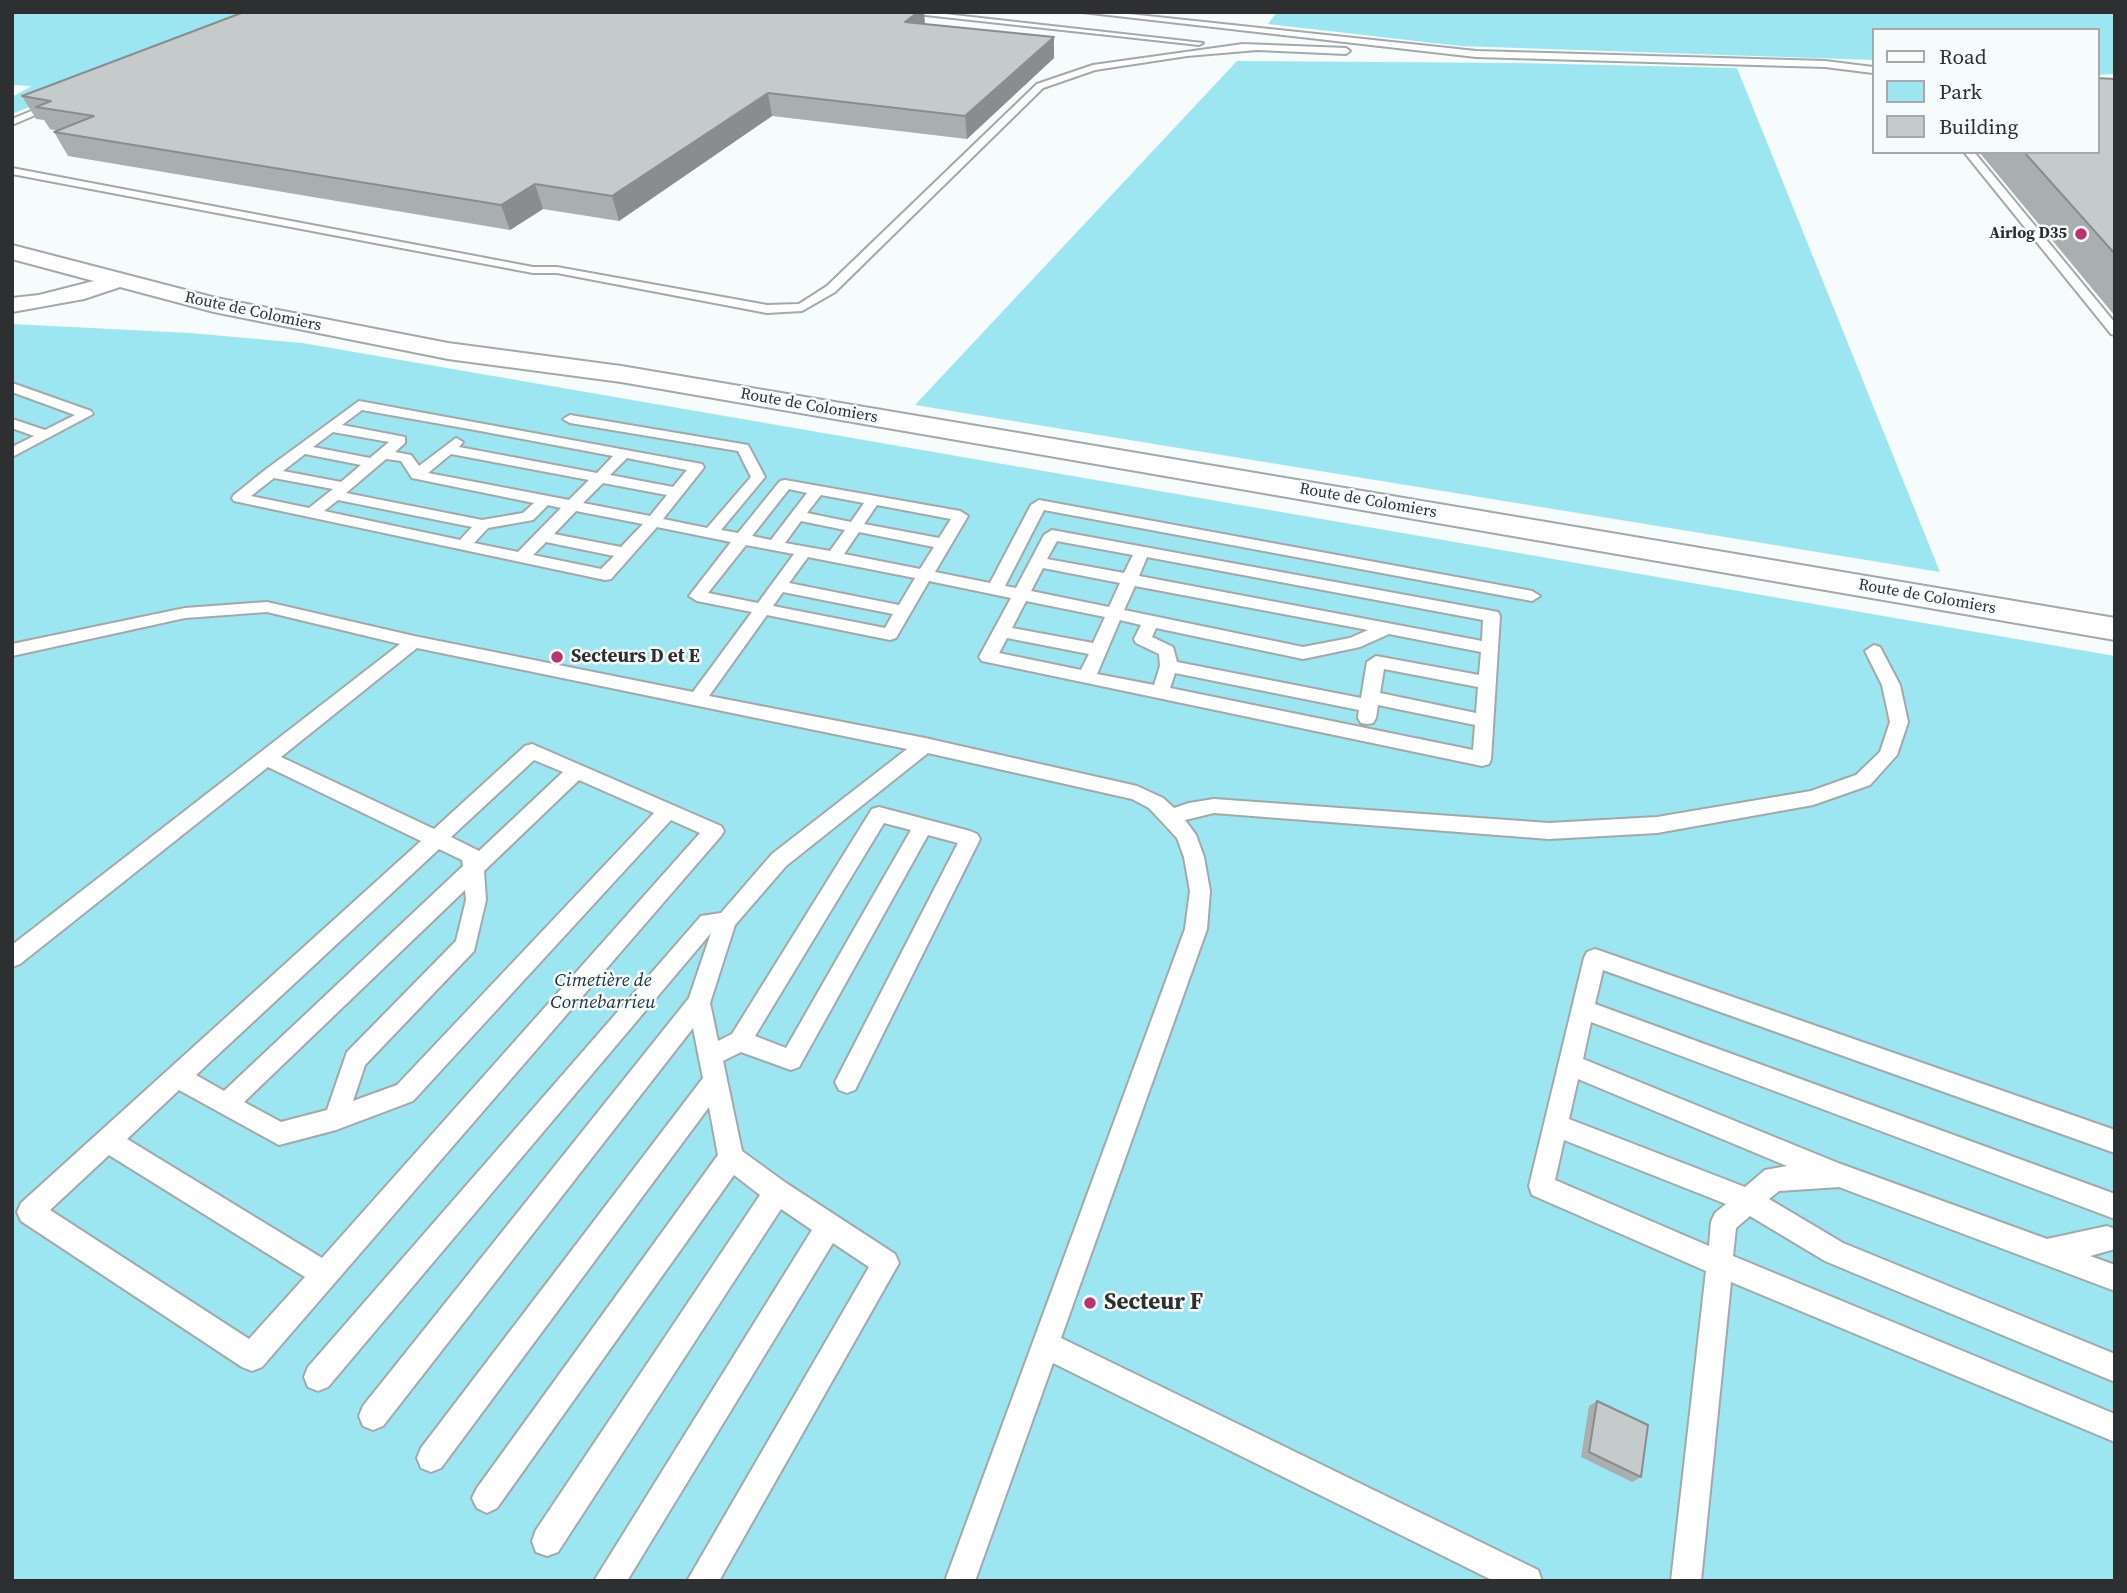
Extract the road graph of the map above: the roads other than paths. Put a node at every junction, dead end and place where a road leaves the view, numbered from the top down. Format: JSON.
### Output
{"nodes":[{"id":1,"x":902,"y":12,"type":"edge"},
{"id":2,"x":1086,"y":12,"type":"edge"},
{"id":3,"x":1124,"y":36,"type":"junction"},
{"id":4,"x":1255,"y":48,"type":"junction"},
{"id":5,"x":1476,"y":54,"type":"junction"},
{"id":6,"x":1093,"y":68,"type":"junction"},
{"id":7,"x":1871,"y":70,"type":"edge"},
{"id":8,"x":65,"y":101,"type":"edge"},
{"id":9,"x":12,"y":122,"type":"edge"},
{"id":10,"x":1971,"y":154,"type":"edge"},
{"id":11,"x":12,"y":171,"type":"edge"},
{"id":12,"x":12,"y":235,"type":"edge"},
{"id":13,"x":12,"y":251,"type":"edge"},
{"id":14,"x":81,"y":270,"type":"junction"},
{"id":15,"x":119,"y":274,"type":"junction"},
{"id":16,"x":12,"y":295,"type":"edge"},
{"id":17,"x":12,"y":305,"type":"edge"},
{"id":18,"x":2115,"y":331,"type":"edge"},
{"id":19,"x":12,"y":387,"type":"edge"},
{"id":20,"x":570,"y":419,"type":"dead end"},
{"id":21,"x":12,"y":423,"type":"edge"},
{"id":22,"x":475,"y":426,"type":"junction"},
{"id":23,"x":330,"y":427,"type":"junction"},
{"id":24,"x":45,"y":435,"type":"junction"},
{"id":25,"x":301,"y":449,"type":"junction"},
{"id":26,"x":447,"y":449,"type":"junction"},
{"id":27,"x":12,"y":453,"type":"edge"},
{"id":28,"x":624,"y":453,"type":"junction"},
{"id":29,"x":379,"y":458,"type":"junction"},
{"id":30,"x":270,"y":473,"type":"junction"},
{"id":31,"x":417,"y":475,"type":"junction"},
{"id":32,"x":601,"y":477,"type":"junction"},
{"id":33,"x":817,"y":490,"type":"junction"},
{"id":34,"x":340,"y":491,"type":"junction"},
{"id":35,"x":677,"y":492,"type":"junction"},
{"id":36,"x":545,"y":500,"type":"junction"},
{"id":37,"x":873,"y":500,"type":"junction"},
{"id":38,"x":572,"y":506,"type":"junction"},
{"id":39,"x":313,"y":513,"type":"junction"},
{"id":40,"x":797,"y":516,"type":"junction"},
{"id":41,"x":653,"y":522,"type":"junction"},
{"id":42,"x":483,"y":526,"type":"junction"},
{"id":43,"x":855,"y":527,"type":"junction"},
{"id":44,"x":711,"y":533,"type":"junction"},
{"id":45,"x":542,"y":536,"type":"junction"},
{"id":46,"x":742,"y":539,"type":"junction"},
{"id":47,"x":943,"y":544,"type":"junction"},
{"id":48,"x":463,"y":545,"type":"junction"},
{"id":49,"x":775,"y":545,"type":"junction"},
{"id":50,"x":804,"y":551,"type":"junction"},
{"id":51,"x":1142,"y":551,"type":"junction"},
{"id":52,"x":625,"y":553,"type":"junction"},
{"id":53,"x":522,"y":557,"type":"junction"},
{"id":54,"x":834,"y":557,"type":"junction"},
{"id":55,"x":1037,"y":562,"type":"junction"},
{"id":56,"x":925,"y":575,"type":"junction"},
{"id":57,"x":1129,"y":579,"type":"junction"},
{"id":58,"x":779,"y":586,"type":"junction"},
{"id":59,"x":995,"y":589,"type":"junction"},
{"id":60,"x":1020,"y":594,"type":"junction"},
{"id":61,"x":1532,"y":596,"type":"dead end"},
{"id":62,"x":762,"y":609,"type":"junction"},
{"id":63,"x":903,"y":611,"type":"junction"},
{"id":64,"x":1115,"y":614,"type":"junction"},
{"id":65,"x":1320,"y":615,"type":"junction"},
{"id":66,"x":1151,"y":621,"type":"junction"},
{"id":67,"x":1388,"y":628,"type":"junction"},
{"id":68,"x":2115,"y":629,"type":"edge"},
{"id":69,"x":1001,"y":631,"type":"junction"},
{"id":70,"x":414,"y":642,"type":"junction"},
{"id":71,"x":1354,"y":643,"type":"junction"},
{"id":72,"x":1490,"y":648,"type":"junction"},
{"id":73,"x":12,"y":650,"type":"edge"},
{"id":74,"x":1099,"y":650,"type":"junction"},
{"id":75,"x":1874,"y":651,"type":"dead end"},
{"id":76,"x":1376,"y":662,"type":"junction"},
{"id":77,"x":1169,"y":666,"type":"junction"},
{"id":78,"x":1087,"y":677,"type":"junction"},
{"id":79,"x":1487,"y":683,"type":"junction"},
{"id":80,"x":1160,"y":692,"type":"junction"},
{"id":81,"x":697,"y":699,"type":"junction"},
{"id":82,"x":1370,"y":702,"type":"junction"},
{"id":83,"x":1485,"y":722,"type":"junction"},
{"id":84,"x":1365,"y":735,"type":"junction"},
{"id":85,"x":925,"y":746,"type":"junction"},
{"id":86,"x":268,"y":759,"type":"junction"},
{"id":87,"x":576,"y":771,"type":"junction"},
{"id":88,"x":668,"y":811,"type":"junction"},
{"id":89,"x":1172,"y":818,"type":"junction"},
{"id":90,"x":923,"y":827,"type":"junction"},
{"id":91,"x":436,"y":840,"type":"junction"},
{"id":92,"x":473,"y":869,"type":"junction"},
{"id":93,"x":726,"y":921,"type":"junction"},
{"id":94,"x":12,"y":958,"type":"edge"},
{"id":95,"x":699,"y":1003,"type":"junction"},
{"id":96,"x":1583,"y":1009,"type":"junction"},
{"id":97,"x":740,"y":1041,"type":"junction"},
{"id":98,"x":1570,"y":1065,"type":"junction"},
{"id":99,"x":712,"y":1068,"type":"junction"},
{"id":100,"x":177,"y":1077,"type":"junction"},
{"id":101,"x":847,"y":1082,"type":"dead end"},
{"id":102,"x":226,"y":1104,"type":"junction"},
{"id":103,"x":336,"y":1119,"type":"junction"},
{"id":104,"x":1556,"y":1125,"type":"junction"},
{"id":105,"x":108,"y":1141,"type":"junction"},
{"id":106,"x":2115,"y":1142,"type":"edge"},
{"id":107,"x":731,"y":1157,"type":"junction"},
{"id":108,"x":1839,"y":1175,"type":"junction"},
{"id":109,"x":777,"y":1192,"type":"junction"},
{"id":110,"x":1749,"y":1201,"type":"junction"},
{"id":111,"x":2115,"y":1207,"type":"edge"},
{"id":112,"x":829,"y":1226,"type":"junction"},
{"id":113,"x":2107,"y":1238,"type":"dead end"},
{"id":114,"x":2047,"y":1252,"type":"junction"},
{"id":115,"x":1720,"y":1264,"type":"junction"},
{"id":116,"x":325,"y":1274,"type":"junction"},
{"id":117,"x":2115,"y":1278,"type":"edge"},
{"id":118,"x":1046,"y":1345,"type":"junction"},
{"id":119,"x":2115,"y":1368,"type":"edge"},
{"id":120,"x":318,"y":1377,"type":"dead end"},
{"id":121,"x":373,"y":1416,"type":"dead end"},
{"id":122,"x":2115,"y":1428,"type":"edge"},
{"id":123,"x":431,"y":1458,"type":"dead end"},
{"id":124,"x":487,"y":1498,"type":"dead end"},
{"id":125,"x":547,"y":1541,"type":"dead end"},
{"id":126,"x":609,"y":1581,"type":"edge"},
{"id":127,"x":702,"y":1581,"type":"edge"},
{"id":128,"x":960,"y":1581,"type":"edge"},
{"id":129,"x":1527,"y":1581,"type":"edge"},
{"id":130,"x":1686,"y":1581,"type":"edge"}],
"edges":[{"from":1,"to":3,"type":"lane"},
{"from":2,"to":5,"type":"lane"},
{"from":3,"to":4,"type":"lane"},
{"from":3,"to":6,"type":"lane"},
{"from":4,"to":5,"type":"lane"},
{"from":4,"to":6,"type":"lane"},
{"from":5,"to":7,"type":"lane"},
{"from":6,"to":11,"type":"lane"},
{"from":8,"to":9,"type":"lane"},
{"from":10,"to":18,"type":"lane"},
{"from":12,"to":15,"type":"main road","name":"Route de Colomiers"},
{"from":13,"to":14,"type":"main road"},
{"from":14,"to":15,"type":"main road"},
{"from":14,"to":16,"type":"main road"},
{"from":15,"to":17,"type":"main road"},
{"from":15,"to":68,"type":"main road","name":"Route de Colomiers"},
{"from":19,"to":24,"type":"lane"},
{"from":20,"to":44,"type":"lane"},
{"from":21,"to":24,"type":"lane"},
{"from":22,"to":23,"type":"lane"},
{"from":22,"to":26,"type":"lane"},
{"from":22,"to":28,"type":"lane"},
{"from":23,"to":25,"type":"lane"},
{"from":23,"to":29,"type":"lane"},
{"from":24,"to":27,"type":"lane"},
{"from":25,"to":29,"type":"lane"},
{"from":25,"to":30,"type":"lane"},
{"from":26,"to":31,"type":"lane"},
{"from":26,"to":32,"type":"lane"},
{"from":28,"to":32,"type":"lane"},
{"from":28,"to":35,"type":"lane"},
{"from":29,"to":31,"type":"lane"},
{"from":29,"to":34,"type":"lane"},
{"from":30,"to":34,"type":"lane"},
{"from":30,"to":39,"type":"lane"},
{"from":31,"to":36,"type":"lane"},
{"from":32,"to":35,"type":"lane"},
{"from":32,"to":38,"type":"lane"},
{"from":33,"to":37,"type":"lane"},
{"from":33,"to":40,"type":"lane"},
{"from":33,"to":46,"type":"lane"},
{"from":34,"to":39,"type":"lane"},
{"from":34,"to":42,"type":"lane"},
{"from":35,"to":41,"type":"lane"},
{"from":36,"to":38,"type":"lane"},
{"from":36,"to":42,"type":"lane"},
{"from":37,"to":43,"type":"lane"},
{"from":37,"to":47,"type":"lane"},
{"from":38,"to":41,"type":"lane"},
{"from":38,"to":45,"type":"lane"},
{"from":39,"to":48,"type":"lane"},
{"from":40,"to":43,"type":"lane"},
{"from":40,"to":49,"type":"lane"},
{"from":41,"to":44,"type":"lane"},
{"from":41,"to":52,"type":"lane"},
{"from":42,"to":48,"type":"lane"},
{"from":43,"to":47,"type":"lane"},
{"from":43,"to":54,"type":"lane"},
{"from":44,"to":46,"type":"lane"},
{"from":45,"to":52,"type":"lane"},
{"from":45,"to":53,"type":"lane"},
{"from":46,"to":49,"type":"lane"},
{"from":46,"to":62,"type":"lane"},
{"from":47,"to":56,"type":"lane"},
{"from":48,"to":53,"type":"lane"},
{"from":49,"to":50,"type":"lane"},
{"from":50,"to":54,"type":"lane"},
{"from":50,"to":58,"type":"lane"},
{"from":51,"to":55,"type":"lane"},
{"from":51,"to":57,"type":"lane"},
{"from":51,"to":72,"type":"lane"},
{"from":52,"to":53,"type":"lane"},
{"from":54,"to":56,"type":"lane"},
{"from":55,"to":57,"type":"lane"},
{"from":55,"to":60,"type":"lane"},
{"from":56,"to":59,"type":"lane"},
{"from":56,"to":63,"type":"lane"},
{"from":57,"to":64,"type":"lane"},
{"from":57,"to":65,"type":"lane"},
{"from":58,"to":62,"type":"lane"},
{"from":58,"to":63,"type":"lane"},
{"from":59,"to":60,"type":"lane"},
{"from":59,"to":61,"type":"lane"},
{"from":60,"to":64,"type":"lane"},
{"from":60,"to":69,"type":"lane"},
{"from":62,"to":63,"type":"lane"},
{"from":62,"to":81,"type":"lane"},
{"from":64,"to":66,"type":"lane"},
{"from":64,"to":74,"type":"lane"},
{"from":65,"to":67,"type":"lane"},
{"from":65,"to":71,"type":"lane"},
{"from":66,"to":71,"type":"lane"},
{"from":66,"to":77,"type":"lane"},
{"from":67,"to":71,"type":"lane"},
{"from":67,"to":72,"type":"lane"},
{"from":69,"to":74,"type":"lane"},
{"from":69,"to":78,"type":"lane"},
{"from":70,"to":73,"type":"lane"},
{"from":70,"to":81,"type":"lane"},
{"from":70,"to":86,"type":"lane"},
{"from":71,"to":76,"type":"lane"},
{"from":72,"to":79,"type":"lane"},
{"from":74,"to":78,"type":"lane"},
{"from":75,"to":89,"type":"lane"},
{"from":76,"to":79,"type":"lane"},
{"from":76,"to":82,"type":"lane"},
{"from":77,"to":80,"type":"lane"},
{"from":77,"to":82,"type":"lane"},
{"from":78,"to":80,"type":"lane"},
{"from":79,"to":83,"type":"lane"},
{"from":80,"to":84,"type":"lane"},
{"from":81,"to":85,"type":"lane"},
{"from":82,"to":83,"type":"lane"},
{"from":82,"to":84,"type":"lane"},
{"from":83,"to":84,"type":"lane"},
{"from":85,"to":89,"type":"lane"},
{"from":85,"to":93,"type":"lane"},
{"from":86,"to":91,"type":"lane"},
{"from":86,"to":94,"type":"lane"},
{"from":87,"to":88,"type":"lane"},
{"from":87,"to":91,"type":"lane"},
{"from":87,"to":92,"type":"lane"},
{"from":88,"to":103,"type":"lane"},
{"from":88,"to":116,"type":"lane"},
{"from":89,"to":118,"type":"lane"},
{"from":90,"to":97,"type":"lane"},
{"from":90,"to":97,"type":"lane"},
{"from":90,"to":101,"type":"lane"},
{"from":91,"to":92,"type":"lane"},
{"from":91,"to":100,"type":"lane"},
{"from":92,"to":102,"type":"lane"},
{"from":92,"to":103,"type":"lane"},
{"from":93,"to":95,"type":"lane"},
{"from":93,"to":120,"type":"lane"},
{"from":95,"to":99,"type":"lane"},
{"from":95,"to":121,"type":"lane"},
{"from":96,"to":98,"type":"lane"},
{"from":96,"to":106,"type":"lane"},
{"from":96,"to":111,"type":"lane"},
{"from":97,"to":99,"type":"lane"},
{"from":98,"to":104,"type":"lane"},
{"from":98,"to":108,"type":"lane"},
{"from":99,"to":107,"type":"lane"},
{"from":99,"to":123,"type":"lane"},
{"from":100,"to":102,"type":"lane"},
{"from":100,"to":105,"type":"lane"},
{"from":102,"to":103,"type":"lane"},
{"from":104,"to":110,"type":"lane"},
{"from":104,"to":115,"type":"lane"},
{"from":105,"to":116,"type":"lane"},
{"from":105,"to":116,"type":"lane"},
{"from":107,"to":109,"type":"lane"},
{"from":107,"to":124,"type":"lane"},
{"from":108,"to":110,"type":"lane"},
{"from":108,"to":114,"type":"lane"},
{"from":109,"to":112,"type":"lane"},
{"from":109,"to":125,"type":"lane"},
{"from":110,"to":115,"type":"lane"},
{"from":110,"to":119,"type":"lane"},
{"from":112,"to":126,"type":"lane"},
{"from":112,"to":127,"type":"lane"},
{"from":113,"to":114,"type":"lane"},
{"from":114,"to":117,"type":"lane"},
{"from":115,"to":122,"type":"lane"},
{"from":115,"to":130,"type":"lane"},
{"from":118,"to":128,"type":"lane"},
{"from":118,"to":129,"type":"lane"}]}
